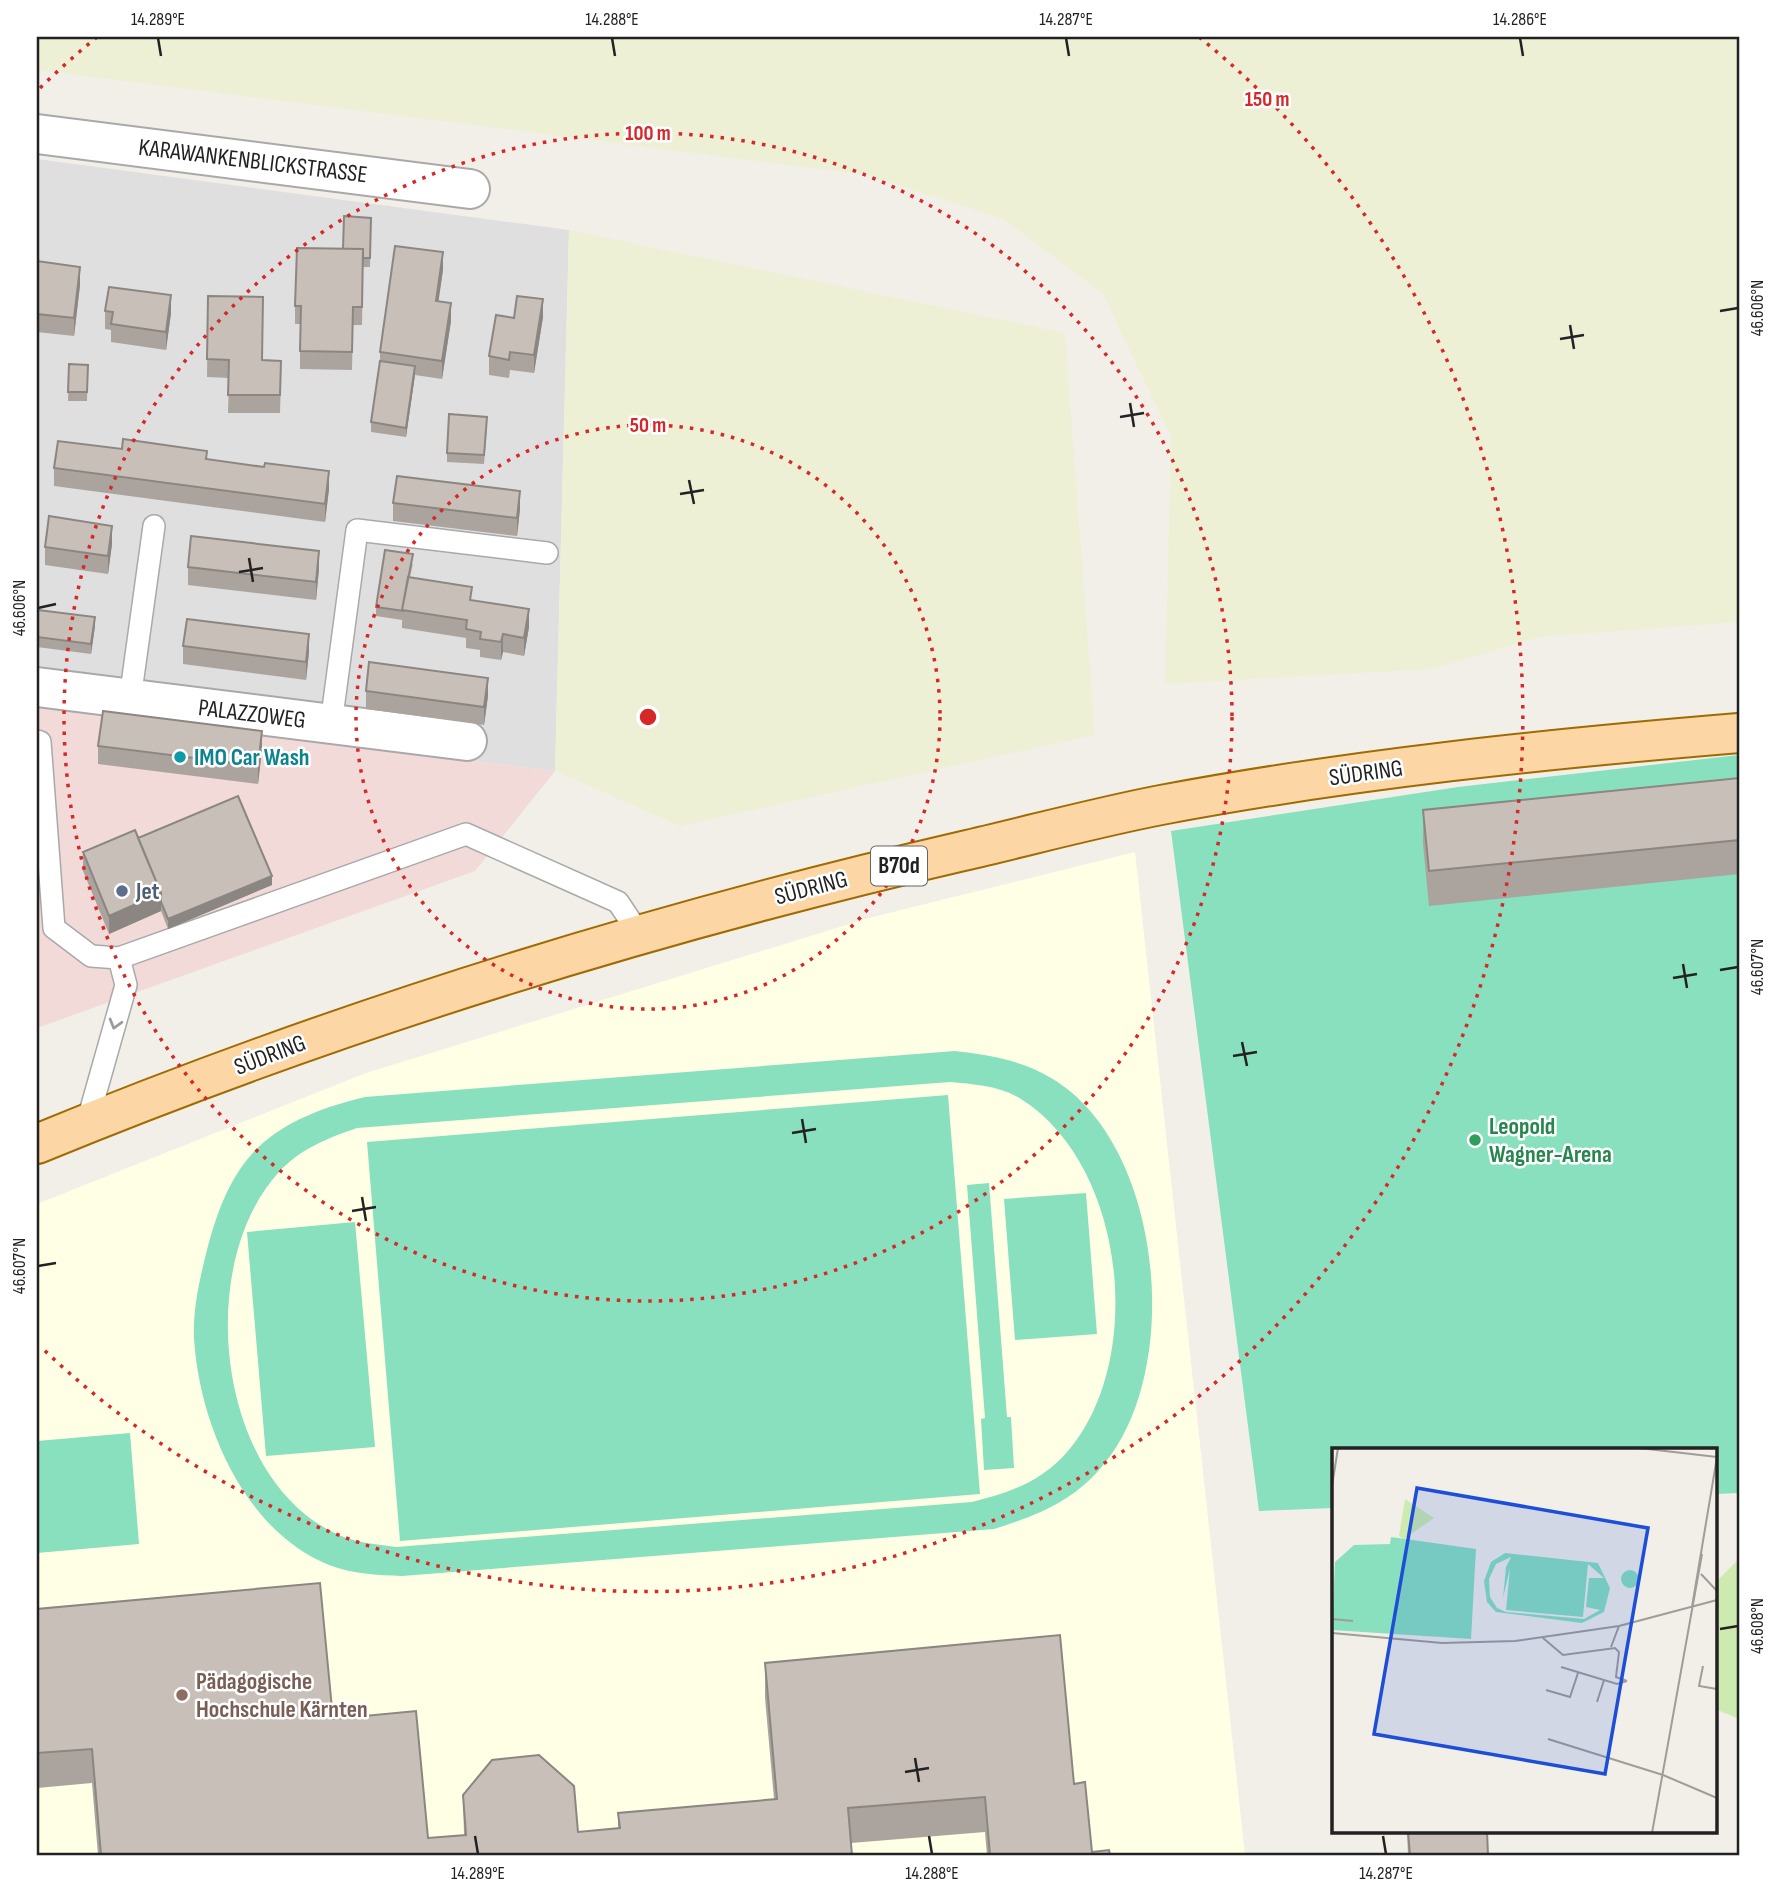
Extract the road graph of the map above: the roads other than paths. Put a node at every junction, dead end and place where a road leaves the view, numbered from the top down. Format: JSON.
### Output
{"nodes":[{"id":1,"x":37,"y":134,"type":"edge"},
{"id":2,"x":470,"y":190,"type":"dead end"},
{"id":3,"x":154,"y":526,"type":"dead end"},
{"id":4,"x":547,"y":553,"type":"dead end"},
{"id":5,"x":37,"y":687,"type":"edge"},
{"id":6,"x":130,"y":699,"type":"junction"},
{"id":7,"x":331,"y":724,"type":"junction"},
{"id":8,"x":1739,"y":733,"type":"edge"},
{"id":9,"x":37,"y":741,"type":"edge"},
{"id":10,"x":467,"y":741,"type":"dead end"},
{"id":11,"x":640,"y":935,"type":"junction"},
{"id":12,"x":119,"y":958,"type":"junction"},
{"id":13,"x":87,"y":1123,"type":"junction"},
{"id":14,"x":37,"y":1144,"type":"edge"}],
"edges":[{"from":1,"to":2,"type":"street","name":"KARAWANKENBLICKSTRASSE"},
{"from":3,"to":6,"type":"lane"},
{"from":4,"to":7,"type":"lane"},
{"from":5,"to":6,"type":"street","name":"PALAZZOWEG"},
{"from":6,"to":7,"type":"street","name":"PALAZZOWEG"},
{"from":7,"to":10,"type":"street","name":"PALAZZOWEG"},
{"from":8,"to":11,"type":"main road","name":"SÜDRING","number":"B70d"},
{"from":9,"to":12,"type":"lane"},
{"from":11,"to":12,"type":"lane"},
{"from":11,"to":13,"type":"main road","name":"SÜDRING","number":"B70d"},
{"from":12,"to":13,"type":"lane","one_way":true},
{"from":13,"to":14,"type":"main road","name":"SÜDRING","number":"B70d"}]}
